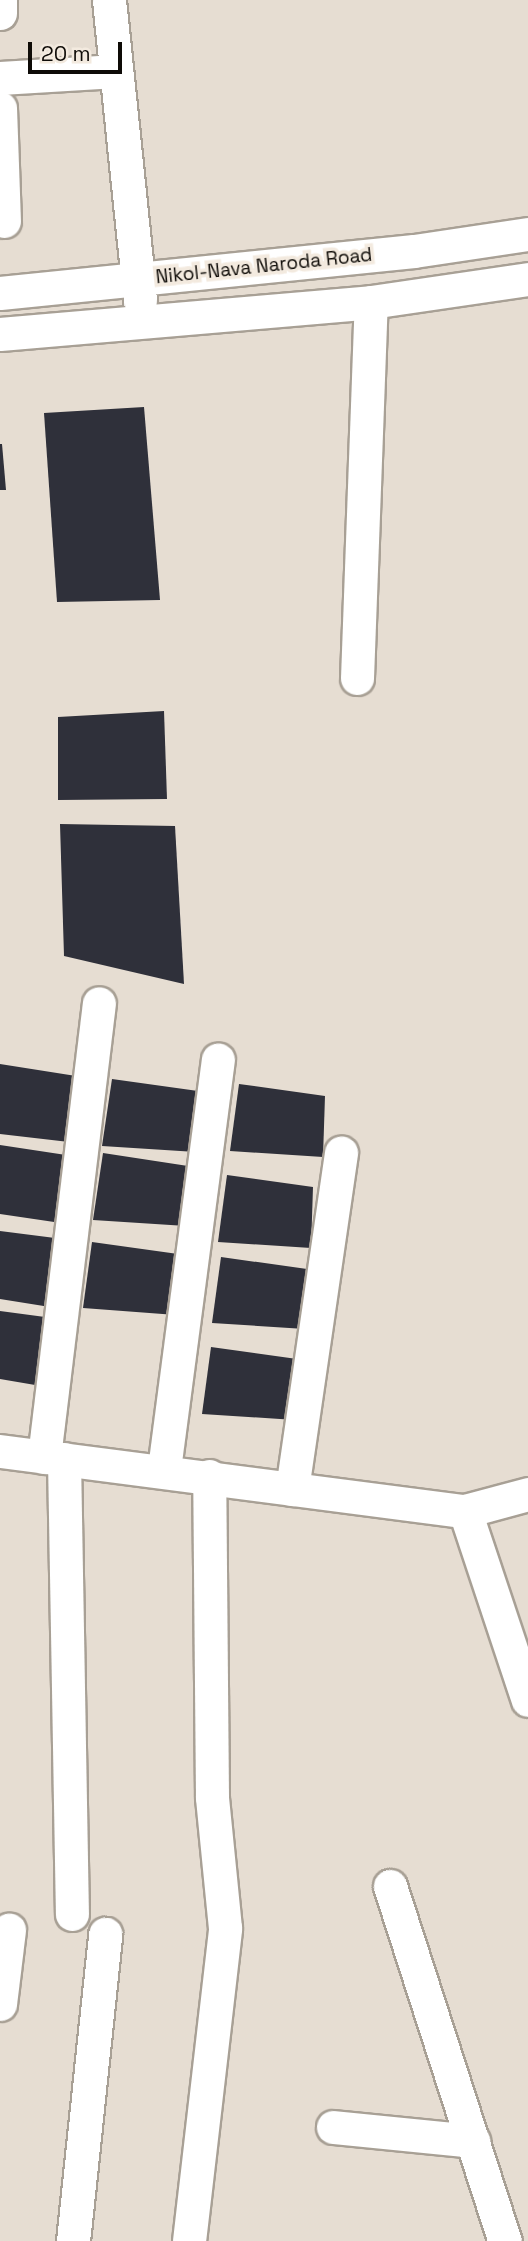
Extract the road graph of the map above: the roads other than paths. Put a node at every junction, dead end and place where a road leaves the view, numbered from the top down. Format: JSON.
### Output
{"nodes":[{"id":1,"x":0,"y":0,"type":"edge"},
{"id":2,"x":109,"y":0,"type":"edge"},
{"id":3,"x":0,"y":13,"type":"edge"},
{"id":4,"x":116,"y":71,"type":"junction"},
{"id":5,"x":0,"y":78,"type":"edge"},
{"id":6,"x":0,"y":108,"type":"edge"},
{"id":7,"x":4,"y":221,"type":"dead end"},
{"id":8,"x":528,"y":234,"type":"edge"},
{"id":9,"x":138,"y":279,"type":"junction"},
{"id":10,"x":528,"y":279,"type":"edge"},
{"id":11,"x":0,"y":293,"type":"edge"},
{"id":12,"x":371,"y":302,"type":"junction"},
{"id":13,"x":141,"y":322,"type":"junction"},
{"id":14,"x":0,"y":334,"type":"edge"},
{"id":15,"x":357,"y":678,"type":"dead end"},
{"id":16,"x":99,"y":1003,"type":"dead end"},
{"id":17,"x":218,"y":1060,"type":"dead end"},
{"id":18,"x":341,"y":1153,"type":"dead end"},
{"id":19,"x":0,"y":1451,"type":"edge"},
{"id":20,"x":54,"y":1458,"type":"junction"},
{"id":21,"x":164,"y":1469,"type":"junction"},
{"id":22,"x":209,"y":1476,"type":"junction"},
{"id":23,"x":292,"y":1489,"type":"junction"},
{"id":24,"x":528,"y":1494,"type":"edge"},
{"id":25,"x":465,"y":1511,"type":"junction"},
{"id":26,"x":528,"y":1700,"type":"edge"},
{"id":27,"x":390,"y":1886,"type":"dead end"},
{"id":28,"x":72,"y":1914,"type":"dead end"},
{"id":29,"x":9,"y":1930,"type":"dead end"},
{"id":30,"x":105,"y":1934,"type":"dead end"},
{"id":31,"x":0,"y":2004,"type":"edge"},
{"id":32,"x":332,"y":2127,"type":"dead end"},
{"id":33,"x":473,"y":2141,"type":"junction"},
{"id":34,"x":73,"y":2241,"type":"edge"},
{"id":35,"x":189,"y":2241,"type":"edge"},
{"id":36,"x":505,"y":2241,"type":"edge"}],
"edges":[{"from":1,"to":3,"type":"street"},
{"from":2,"to":4,"type":"street"},
{"from":4,"to":5,"type":"street"},
{"from":4,"to":9,"type":"street"},
{"from":6,"to":7,"type":"street"},
{"from":8,"to":9,"type":"street","name":"Nikol-Nava Naroda Road"},
{"from":9,"to":11,"type":"street","name":"Nikol-Nava Naroda Road"},
{"from":9,"to":13,"type":"street"},
{"from":10,"to":12,"type":"street"},
{"from":12,"to":13,"type":"street"},
{"from":12,"to":15,"type":"street"},
{"from":13,"to":14,"type":"street"},
{"from":16,"to":20,"type":"street"},
{"from":17,"to":21,"type":"street"},
{"from":18,"to":23,"type":"street"},
{"from":19,"to":20,"type":"street"},
{"from":20,"to":21,"type":"street"},
{"from":20,"to":28,"type":"street"},
{"from":21,"to":22,"type":"street"},
{"from":22,"to":23,"type":"street"},
{"from":22,"to":35,"type":"street"},
{"from":23,"to":25,"type":"street"},
{"from":24,"to":25,"type":"street"},
{"from":25,"to":26,"type":"street"},
{"from":27,"to":33,"type":"street"},
{"from":29,"to":31,"type":"street"},
{"from":30,"to":34,"type":"street"},
{"from":32,"to":33,"type":"street"},
{"from":33,"to":36,"type":"street"}]}
